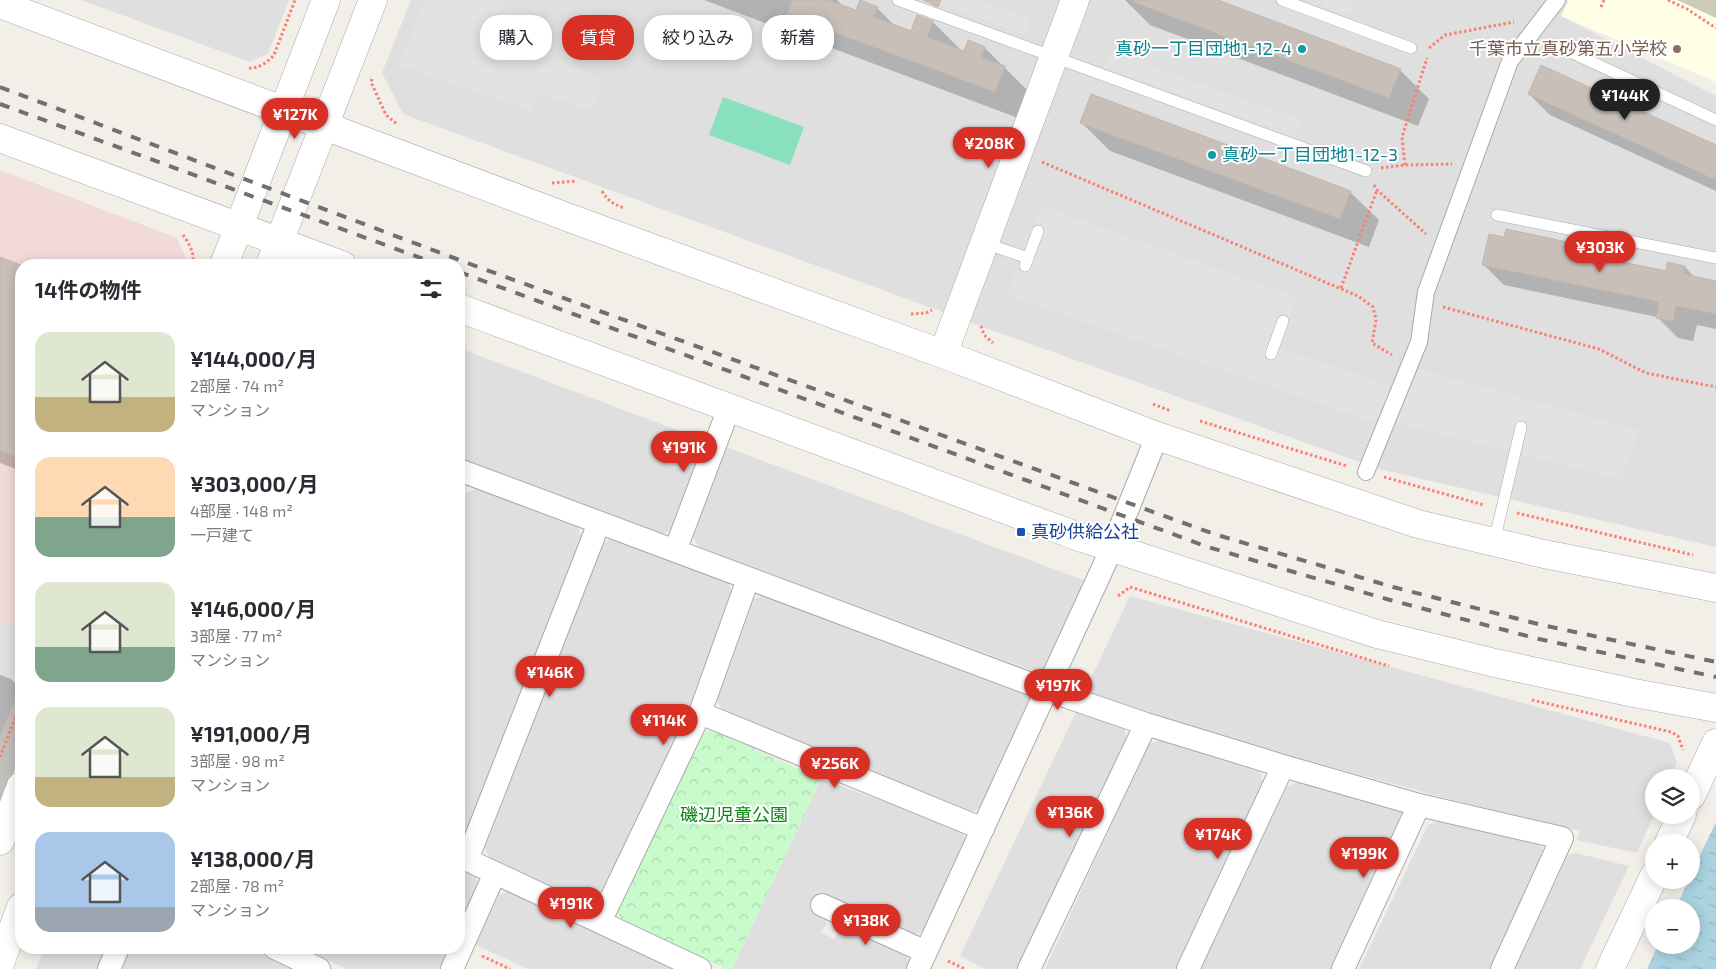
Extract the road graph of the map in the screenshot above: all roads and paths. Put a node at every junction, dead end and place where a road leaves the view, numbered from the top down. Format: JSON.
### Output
{"nodes":[{"id":1,"x":295,"y":0,"type":"edge"},
{"id":2,"x":326,"y":0,"type":"edge"},
{"id":3,"x":373,"y":0,"type":"edge"},
{"id":4,"x":898,"y":0,"type":"edge"},
{"id":5,"x":1075,"y":0,"type":"edge"},
{"id":6,"x":1557,"y":0,"type":"edge"},
{"id":7,"x":1604,"y":0,"type":"edge"},
{"id":8,"x":1668,"y":0,"type":"edge"},
{"id":9,"x":1286,"y":1,"type":"edge"},
{"id":10,"x":0,"y":4,"type":"edge"},
{"id":11,"x":1601,"y":7,"type":"dead end"},
{"id":12,"x":1535,"y":28,"type":"junction"},
{"id":13,"x":1716,"y":28,"type":"edge"},
{"id":14,"x":1411,"y":48,"type":"joint"},
{"id":15,"x":1430,"y":48,"type":"junction"},
{"id":16,"x":1562,"y":48,"type":"dead end"},
{"id":17,"x":1053,"y":57,"type":"junction"},
{"id":18,"x":245,"y":68,"type":"dead end"},
{"id":19,"x":372,"y":76,"type":"dead end"},
{"id":20,"x":283,"y":110,"type":"junction"},
{"id":21,"x":1716,"y":120,"type":"edge"},
{"id":22,"x":324,"y":126,"type":"junction"},
{"id":23,"x":405,"y":127,"type":"dead end"},
{"id":24,"x":0,"y":138,"type":"edge"},
{"id":25,"x":1037,"y":160,"type":"dead end"},
{"id":26,"x":1405,"y":165,"type":"junction"},
{"id":27,"x":1470,"y":169,"type":"junction"},
{"id":28,"x":1366,"y":171,"type":"junction"},
{"id":29,"x":543,"y":179,"type":"dead end"},
{"id":30,"x":577,"y":181,"type":"dead end"},
{"id":31,"x":1377,"y":190,"type":"junction"},
{"id":32,"x":602,"y":191,"type":"dead end"},
{"id":33,"x":631,"y":210,"type":"dead end"},
{"id":34,"x":1497,"y":215,"type":"dead end"},
{"id":35,"x":239,"y":226,"type":"junction"},
{"id":36,"x":1038,"y":231,"type":"dead end"},
{"id":37,"x":984,"y":244,"type":"junction"},
{"id":38,"x":1442,"y":245,"type":"junction"},
{"id":39,"x":275,"y":253,"type":"edge"},
{"id":40,"x":1716,"y":258,"type":"edge"},
{"id":41,"x":226,"y":259,"type":"edge"},
{"id":42,"x":308,"y":259,"type":"edge"},
{"id":43,"x":1341,"y":288,"type":"junction"},
{"id":44,"x":1425,"y":297,"type":"junction"},
{"id":45,"x":933,"y":309,"type":"dead end"},
{"id":46,"x":465,"y":310,"type":"edge"},
{"id":47,"x":906,"y":314,"type":"dead end"},
{"id":48,"x":979,"y":320,"type":"dead end"},
{"id":49,"x":1283,"y":321,"type":"dead end"},
{"id":50,"x":999,"y":346,"type":"dead end"},
{"id":51,"x":943,"y":354,"type":"junction"},
{"id":52,"x":1271,"y":354,"type":"dead end"},
{"id":53,"x":1409,"y":365,"type":"junction"},
{"id":54,"x":1716,"y":387,"type":"edge"},
{"id":55,"x":1146,"y":402,"type":"dead end"},
{"id":56,"x":728,"y":408,"type":"junction"},
{"id":57,"x":1173,"y":412,"type":"dead end"},
{"id":58,"x":1191,"y":418,"type":"dead end"},
{"id":59,"x":1521,"y":427,"type":"dead end"},
{"id":60,"x":1158,"y":436,"type":"junction"},
{"id":61,"x":1366,"y":472,"type":"junction"},
{"id":62,"x":465,"y":477,"type":"edge"},
{"id":63,"x":1492,"y":507,"type":"dead end"},
{"id":64,"x":1516,"y":513,"type":"dead end"},
{"id":65,"x":599,"y":522,"type":"junction"},
{"id":66,"x":1494,"y":542,"type":"junction"},
{"id":67,"x":1112,"y":548,"type":"junction"},
{"id":68,"x":675,"y":551,"type":"junction"},
{"id":69,"x":1697,"y":556,"type":"dead end"},
{"id":70,"x":748,"y":579,"type":"junction"},
{"id":71,"x":1716,"y":588,"type":"edge"},
{"id":72,"x":1114,"y":604,"type":"dead end"},
{"id":73,"x":1392,"y":667,"type":"dead end"},
{"id":74,"x":1047,"y":690,"type":"junction"},
{"id":75,"x":1525,"y":698,"type":"dead end"},
{"id":76,"x":1716,"y":708,"type":"edge"},
{"id":77,"x":700,"y":714,"type":"junction"},
{"id":78,"x":15,"y":718,"type":"edge"},
{"id":79,"x":1146,"y":724,"type":"junction"},
{"id":80,"x":1716,"y":743,"type":"edge"},
{"id":81,"x":0,"y":757,"type":"edge"},
{"id":82,"x":1686,"y":757,"type":"dead end"},
{"id":83,"x":1283,"y":766,"type":"junction"},
{"id":84,"x":1700,"y":777,"type":"edge"},
{"id":85,"x":15,"y":802,"type":"edge"},
{"id":86,"x":1419,"y":805,"type":"junction"},
{"id":87,"x":983,"y":829,"type":"junction"},
{"id":88,"x":0,"y":841,"type":"edge"},
{"id":89,"x":465,"y":853,"type":"edge"},
{"id":90,"x":465,"y":859,"type":"edge"},
{"id":91,"x":495,"y":873,"type":"junction"},
{"id":92,"x":1648,"y":889,"type":"edge"},
{"id":93,"x":822,"y":905,"type":"dead end"},
{"id":94,"x":600,"y":922,"type":"junction"},
{"id":95,"x":15,"y":923,"type":"edge"},
{"id":96,"x":465,"y":940,"type":"edge"},
{"id":97,"x":115,"y":954,"type":"edge"},
{"id":98,"x":288,"y":954,"type":"edge"},
{"id":99,"x":459,"y":954,"type":"edge"},
{"id":100,"x":922,"y":961,"type":"edge"},
{"id":101,"x":948,"y":961,"type":"dead end"},
{"id":102,"x":0,"y":963,"type":"edge"},
{"id":103,"x":109,"y":969,"type":"edge"},
{"id":104,"x":319,"y":969,"type":"edge"},
{"id":105,"x":452,"y":969,"type":"edge"},
{"id":106,"x":700,"y":969,"type":"edge"},
{"id":107,"x":965,"y":969,"type":"edge"},
{"id":108,"x":1029,"y":969,"type":"edge"},
{"id":109,"x":1188,"y":969,"type":"edge"},
{"id":110,"x":1344,"y":969,"type":"edge"},
{"id":111,"x":1502,"y":969,"type":"edge"},
{"id":112,"x":1610,"y":969,"type":"edge"}],
"edges":[{"from":1,"to":18,"type":"path"},
{"from":2,"to":20,"type":"street"},
{"from":3,"to":22,"type":"street"},
{"from":4,"to":17,"type":"lane"},
{"from":5,"to":17,"type":"street"},
{"from":6,"to":12,"type":"street"},
{"from":7,"to":11,"type":"path"},
{"from":8,"to":13,"type":"path"},
{"from":9,"to":14,"type":"lane"},
{"from":10,"to":20,"type":"street"},
{"from":12,"to":15,"type":"path"},
{"from":12,"to":27,"type":"street"},
{"from":14,"to":15,"type":"path"},
{"from":15,"to":26,"type":"path"},
{"from":16,"to":21,"type":"lane"},
{"from":17,"to":28,"type":"lane"},
{"from":17,"to":37,"type":"street"},
{"from":19,"to":23,"type":"path"},
{"from":20,"to":22,"type":"street"},
{"from":20,"to":35,"type":"street"},
{"from":22,"to":39,"type":"street"},
{"from":22,"to":51,"type":"street"},
{"from":24,"to":35,"type":"street"},
{"from":25,"to":43,"type":"path"},
{"from":26,"to":27,"type":"path"},
{"from":26,"to":28,"type":"path"},
{"from":27,"to":38,"type":"street"},
{"from":28,"to":31,"type":"path"},
{"from":29,"to":30,"type":"path"},
{"from":31,"to":38,"type":"path"},
{"from":31,"to":43,"type":"path"},
{"from":32,"to":33,"type":"path"},
{"from":34,"to":40,"type":"lane"},
{"from":35,"to":39,"type":"street"},
{"from":35,"to":41,"type":"street"},
{"from":36,"to":37,"type":"lane"},
{"from":37,"to":51,"type":"street"},
{"from":38,"to":44,"type":"street"},
{"from":39,"to":42,"type":"street"},
{"from":43,"to":53,"type":"path"},
{"from":44,"to":53,"type":"street"},
{"from":44,"to":54,"type":"path"},
{"from":45,"to":47,"type":"path"},
{"from":46,"to":56,"type":"street"},
{"from":48,"to":50,"type":"path"},
{"from":49,"to":52,"type":"lane"},
{"from":51,"to":60,"type":"street"},
{"from":53,"to":61,"type":"street"},
{"from":55,"to":57,"type":"path"},
{"from":56,"to":67,"type":"street"},
{"from":56,"to":68,"type":"street"},
{"from":58,"to":61,"type":"path"},
{"from":59,"to":66,"type":"lane"},
{"from":60,"to":66,"type":"street"},
{"from":60,"to":67,"type":"street"},
{"from":61,"to":63,"type":"path"},
{"from":62,"to":65,"type":"street"},
{"from":64,"to":69,"type":"path"},
{"from":65,"to":68,"type":"street"},
{"from":65,"to":89,"type":"street"},
{"from":66,"to":71,"type":"street"},
{"from":67,"to":74,"type":"street"},
{"from":67,"to":76,"type":"street"},
{"from":68,"to":70,"type":"street"},
{"from":70,"to":74,"type":"street"},
{"from":70,"to":77,"type":"street"},
{"from":72,"to":73,"type":"path"},
{"from":74,"to":79,"type":"street"},
{"from":74,"to":87,"type":"street"},
{"from":75,"to":82,"type":"path"},
{"from":77,"to":87,"type":"street"},
{"from":77,"to":94,"type":"street"},
{"from":78,"to":81,"type":"path"},
{"from":79,"to":83,"type":"street"},
{"from":79,"to":108,"type":"street"},
{"from":80,"to":84,"type":"street"},
{"from":83,"to":86,"type":"street"},
{"from":83,"to":109,"type":"street"},
{"from":85,"to":88,"type":"street"},
{"from":86,"to":110,"type":"street"},
{"from":86,"to":111,"type":"street"},
{"from":87,"to":100,"type":"street"},
{"from":90,"to":91,"type":"street"},
{"from":91,"to":94,"type":"street"},
{"from":91,"to":96,"type":"street"},
{"from":92,"to":112,"type":"street"},
{"from":93,"to":100,"type":"street"},
{"from":94,"to":106,"type":"street"},
{"from":95,"to":102,"type":"street"},
{"from":97,"to":103,"type":"street"},
{"from":98,"to":104,"type":"street"},
{"from":99,"to":105,"type":"street"},
{"from":101,"to":107,"type":"path"}]}
